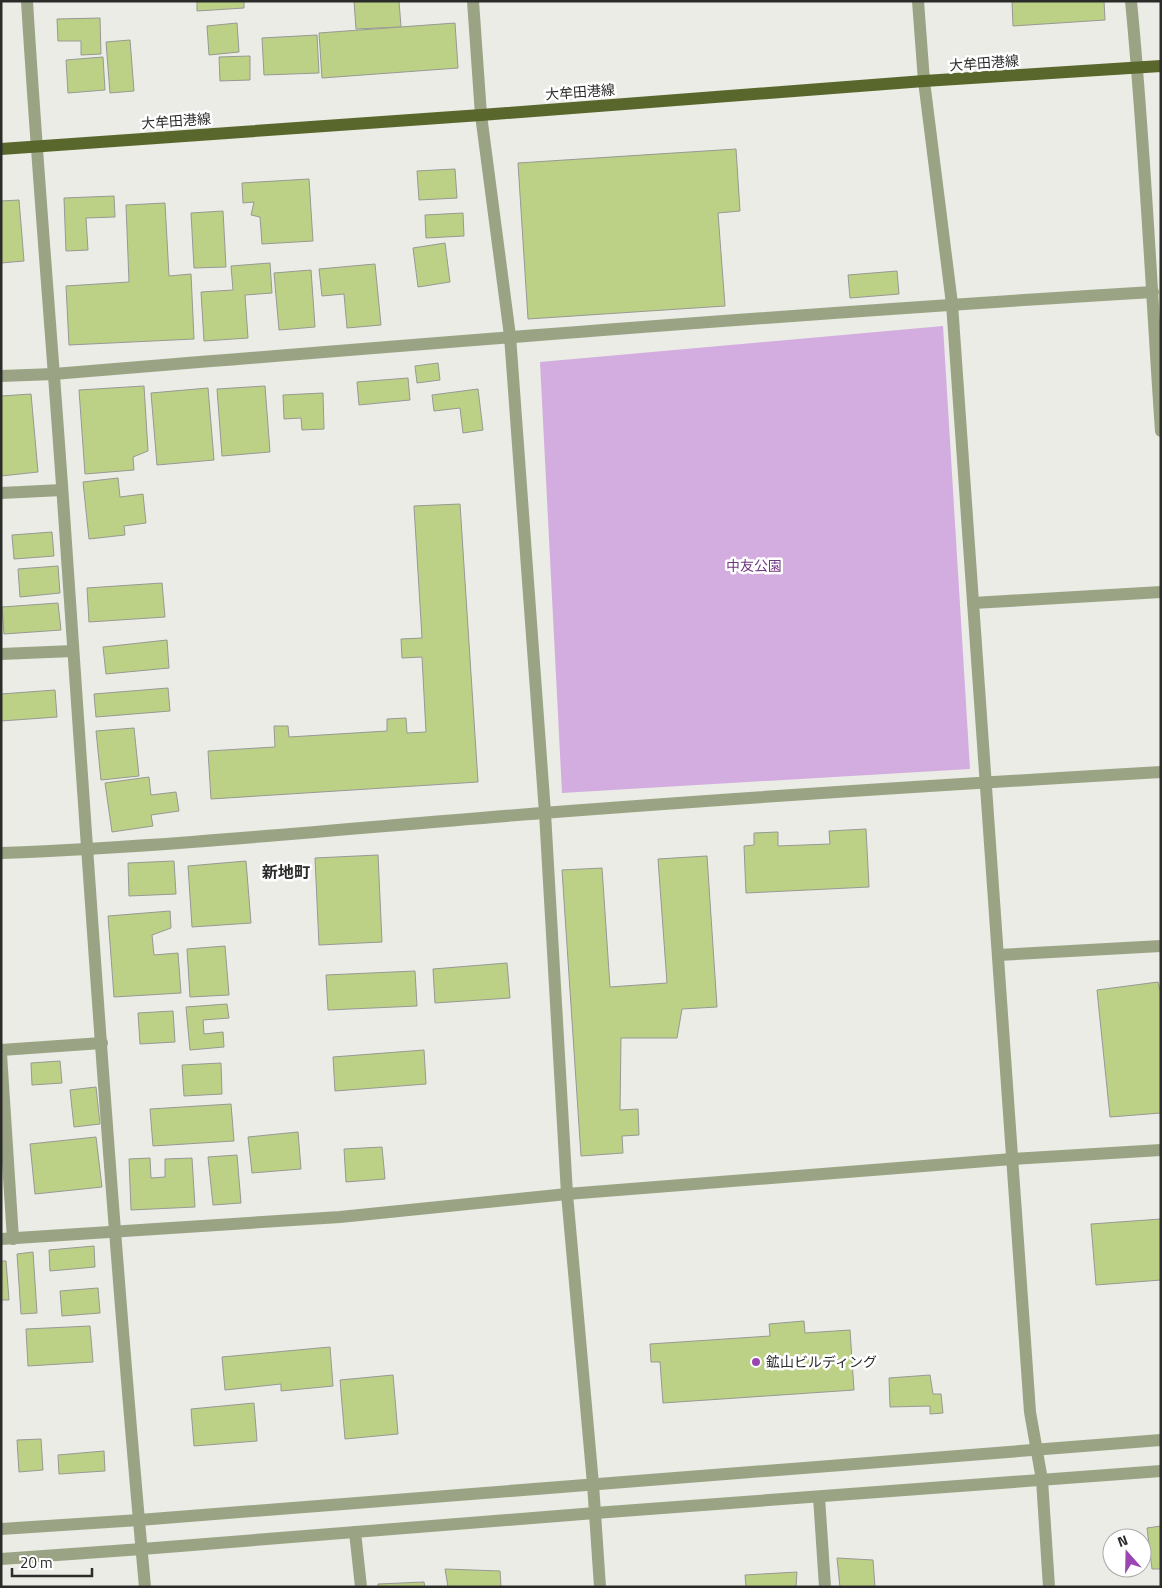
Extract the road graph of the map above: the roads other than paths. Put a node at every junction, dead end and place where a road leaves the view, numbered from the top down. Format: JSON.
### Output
{"nodes":[{"id":1,"x":27,"y":1,"type":"edge"},
{"id":2,"x":473,"y":1,"type":"edge"},
{"id":3,"x":918,"y":1,"type":"edge"},
{"id":4,"x":1131,"y":1,"type":"edge"},
{"id":5,"x":1161,"y":66,"type":"edge"},
{"id":6,"x":1138,"y":68,"type":"junction"},
{"id":7,"x":924,"y":81,"type":"junction"},
{"id":8,"x":481,"y":115,"type":"junction"},
{"id":9,"x":36,"y":146,"type":"junction"},
{"id":10,"x":1,"y":149,"type":"edge"},
{"id":11,"x":1153,"y":292,"type":"junction"},
{"id":12,"x":952,"y":304,"type":"junction"},
{"id":13,"x":510,"y":336,"type":"junction"},
{"id":14,"x":1159,"y":373,"type":"edge"},
{"id":15,"x":54,"y":374,"type":"junction"},
{"id":16,"x":1,"y":376,"type":"edge"},
{"id":17,"x":1161,"y":432,"type":"edge"},
{"id":18,"x":62,"y":490,"type":"junction"},
{"id":19,"x":1,"y":493,"type":"edge"},
{"id":20,"x":1161,"y":592,"type":"edge"},
{"id":21,"x":973,"y":603,"type":"junction"},
{"id":22,"x":73,"y":651,"type":"junction"},
{"id":23,"x":1,"y":654,"type":"edge"},
{"id":24,"x":1161,"y":772,"type":"edge"},
{"id":25,"x":986,"y":782,"type":"junction"},
{"id":26,"x":545,"y":813,"type":"junction"},
{"id":27,"x":88,"y":849,"type":"junction"},
{"id":28,"x":1,"y":853,"type":"edge"},
{"id":29,"x":1161,"y":946,"type":"edge"},
{"id":30,"x":998,"y":954,"type":"junction"},
{"id":31,"x":102,"y":1043,"type":"junction"},
{"id":32,"x":1,"y":1050,"type":"edge"},
{"id":33,"x":1,"y":1054,"type":"edge"},
{"id":34,"x":1161,"y":1150,"type":"edge"},
{"id":35,"x":1012,"y":1159,"type":"junction"},
{"id":36,"x":567,"y":1194,"type":"junction"},
{"id":37,"x":116,"y":1232,"type":"junction"},
{"id":38,"x":7,"y":1239,"type":"edge"},
{"id":39,"x":1161,"y":1440,"type":"edge"},
{"id":40,"x":1037,"y":1450,"type":"junction"},
{"id":41,"x":1161,"y":1471,"type":"edge"},
{"id":42,"x":1042,"y":1480,"type":"junction"},
{"id":43,"x":593,"y":1484,"type":"junction"},
{"id":44,"x":819,"y":1497,"type":"junction"},
{"id":45,"x":595,"y":1513,"type":"junction"},
{"id":46,"x":139,"y":1520,"type":"junction"},
{"id":47,"x":1,"y":1529,"type":"edge"},
{"id":48,"x":355,"y":1532,"type":"junction"},
{"id":49,"x":142,"y":1549,"type":"junction"},
{"id":50,"x":1,"y":1559,"type":"edge"},
{"id":51,"x":145,"y":1587,"type":"edge"},
{"id":52,"x":360,"y":1587,"type":"edge"},
{"id":53,"x":600,"y":1587,"type":"edge"},
{"id":54,"x":825,"y":1587,"type":"edge"},
{"id":55,"x":1049,"y":1587,"type":"edge"}],
"edges":[{"from":1,"to":9,"type":"street"},
{"from":2,"to":8,"type":"street"},
{"from":3,"to":7,"type":"street"},
{"from":4,"to":6,"type":"street"},
{"from":5,"to":6,"type":"main road","name":"大牟田港線"},
{"from":6,"to":7,"type":"main road","name":"大牟田港線"},
{"from":6,"to":11,"type":"street"},
{"from":7,"to":8,"type":"main road","name":"大牟田港線"},
{"from":7,"to":12,"type":"street"},
{"from":8,"to":9,"type":"main road","name":"大牟田港線"},
{"from":8,"to":13,"type":"street"},
{"from":9,"to":10,"type":"main road","name":"大牟田港線"},
{"from":9,"to":15,"type":"street"},
{"from":11,"to":12,"type":"street"},
{"from":11,"to":14,"type":"street"},
{"from":12,"to":13,"type":"street"},
{"from":12,"to":21,"type":"street"},
{"from":13,"to":15,"type":"street"},
{"from":13,"to":26,"type":"street"},
{"from":14,"to":17,"type":"street"},
{"from":15,"to":16,"type":"street"},
{"from":15,"to":18,"type":"street"},
{"from":18,"to":19,"type":"street"},
{"from":18,"to":22,"type":"street"},
{"from":20,"to":21,"type":"street"},
{"from":21,"to":25,"type":"street"},
{"from":22,"to":23,"type":"street"},
{"from":22,"to":27,"type":"street"},
{"from":24,"to":25,"type":"street"},
{"from":25,"to":26,"type":"street"},
{"from":25,"to":30,"type":"street"},
{"from":26,"to":27,"type":"street"},
{"from":26,"to":36,"type":"street"},
{"from":27,"to":28,"type":"street"},
{"from":27,"to":31,"type":"street"},
{"from":29,"to":30,"type":"street"},
{"from":30,"to":35,"type":"street"},
{"from":31,"to":32,"type":"street"},
{"from":31,"to":37,"type":"street"},
{"from":33,"to":38,"type":"street"},
{"from":34,"to":35,"type":"street"},
{"from":35,"to":36,"type":"street"},
{"from":35,"to":40,"type":"street"},
{"from":36,"to":37,"type":"street"},
{"from":36,"to":43,"type":"street"},
{"from":37,"to":38,"type":"street"},
{"from":37,"to":46,"type":"street"},
{"from":39,"to":40,"type":"street"},
{"from":40,"to":42,"type":"street"},
{"from":40,"to":43,"type":"street"},
{"from":41,"to":42,"type":"street"},
{"from":42,"to":44,"type":"street"},
{"from":42,"to":55,"type":"street"},
{"from":43,"to":45,"type":"street"},
{"from":43,"to":46,"type":"street"},
{"from":44,"to":45,"type":"street"},
{"from":44,"to":54,"type":"street"},
{"from":45,"to":48,"type":"street"},
{"from":45,"to":53,"type":"street"},
{"from":46,"to":47,"type":"street"},
{"from":46,"to":49,"type":"street"},
{"from":48,"to":49,"type":"street"},
{"from":48,"to":52,"type":"street"},
{"from":49,"to":50,"type":"street"},
{"from":49,"to":51,"type":"street"}]}
